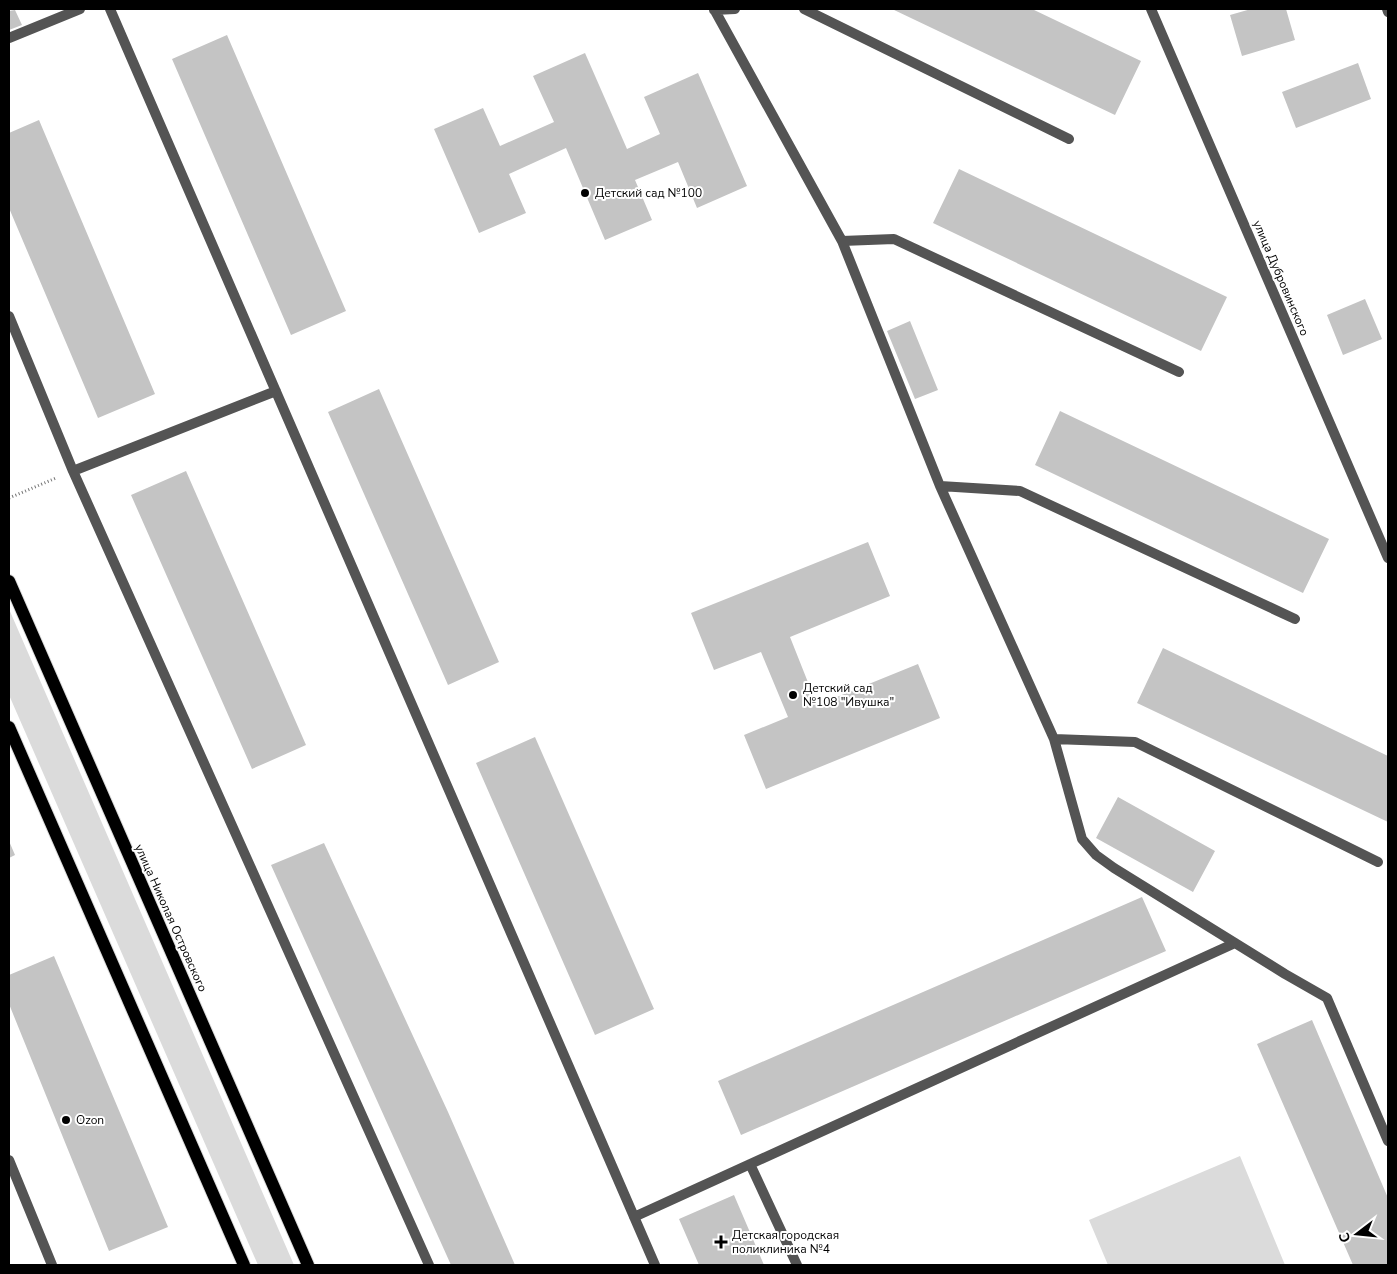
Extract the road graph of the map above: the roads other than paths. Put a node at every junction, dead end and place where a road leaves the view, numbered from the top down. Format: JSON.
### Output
{"nodes":[{"id":1,"x":80,"y":9,"type":"edge"},
{"id":2,"x":110,"y":9,"type":"edge"},
{"id":3,"x":714,"y":9,"type":"edge"},
{"id":4,"x":735,"y":9,"type":"edge"},
{"id":5,"x":804,"y":9,"type":"edge"},
{"id":6,"x":1151,"y":9,"type":"edge"},
{"id":7,"x":9,"y":38,"type":"edge"},
{"id":8,"x":1069,"y":139,"type":"dead end"},
{"id":9,"x":842,"y":240,"type":"junction"},
{"id":10,"x":9,"y":316,"type":"edge"},
{"id":11,"x":1179,"y":372,"type":"dead end"},
{"id":12,"x":276,"y":391,"type":"junction"},
{"id":13,"x":73,"y":471,"type":"junction"},
{"id":14,"x":940,"y":486,"type":"junction"},
{"id":15,"x":1388,"y":558,"type":"edge"},
{"id":16,"x":9,"y":581,"type":"edge"},
{"id":17,"x":1295,"y":619,"type":"dead end"},
{"id":18,"x":9,"y":727,"type":"edge"},
{"id":19,"x":1054,"y":739,"type":"junction"},
{"id":20,"x":1378,"y":862,"type":"dead end"},
{"id":21,"x":1235,"y":943,"type":"junction"},
{"id":22,"x":1388,"y":1141,"type":"edge"},
{"id":23,"x":9,"y":1160,"type":"edge"},
{"id":24,"x":750,"y":1164,"type":"junction"},
{"id":25,"x":634,"y":1217,"type":"junction"},
{"id":26,"x":52,"y":1265,"type":"edge"},
{"id":27,"x":244,"y":1265,"type":"edge"},
{"id":28,"x":308,"y":1265,"type":"edge"},
{"id":29,"x":429,"y":1265,"type":"edge"},
{"id":30,"x":655,"y":1265,"type":"edge"},
{"id":31,"x":797,"y":1265,"type":"edge"}],
"edges":[{"from":1,"to":7,"type":"street"},
{"from":2,"to":12,"type":"street"},
{"from":3,"to":4,"type":"street"},
{"from":3,"to":9,"type":"street"},
{"from":5,"to":8,"type":"street"},
{"from":6,"to":15,"type":"street","name":"улица Дубровинского"},
{"from":9,"to":11,"type":"street"},
{"from":9,"to":14,"type":"street"},
{"from":10,"to":13,"type":"street"},
{"from":12,"to":13,"type":"street"},
{"from":12,"to":25,"type":"street"},
{"from":13,"to":29,"type":"street"},
{"from":14,"to":17,"type":"street"},
{"from":14,"to":19,"type":"street"},
{"from":16,"to":28,"type":"main road","name":"улица Николая Островского"},
{"from":18,"to":27,"type":"main road"},
{"from":19,"to":20,"type":"street"},
{"from":19,"to":21,"type":"street"},
{"from":21,"to":22,"type":"street"},
{"from":21,"to":24,"type":"street"},
{"from":23,"to":26,"type":"street"},
{"from":24,"to":25,"type":"street"},
{"from":24,"to":31,"type":"street"},
{"from":25,"to":30,"type":"street"}]}
